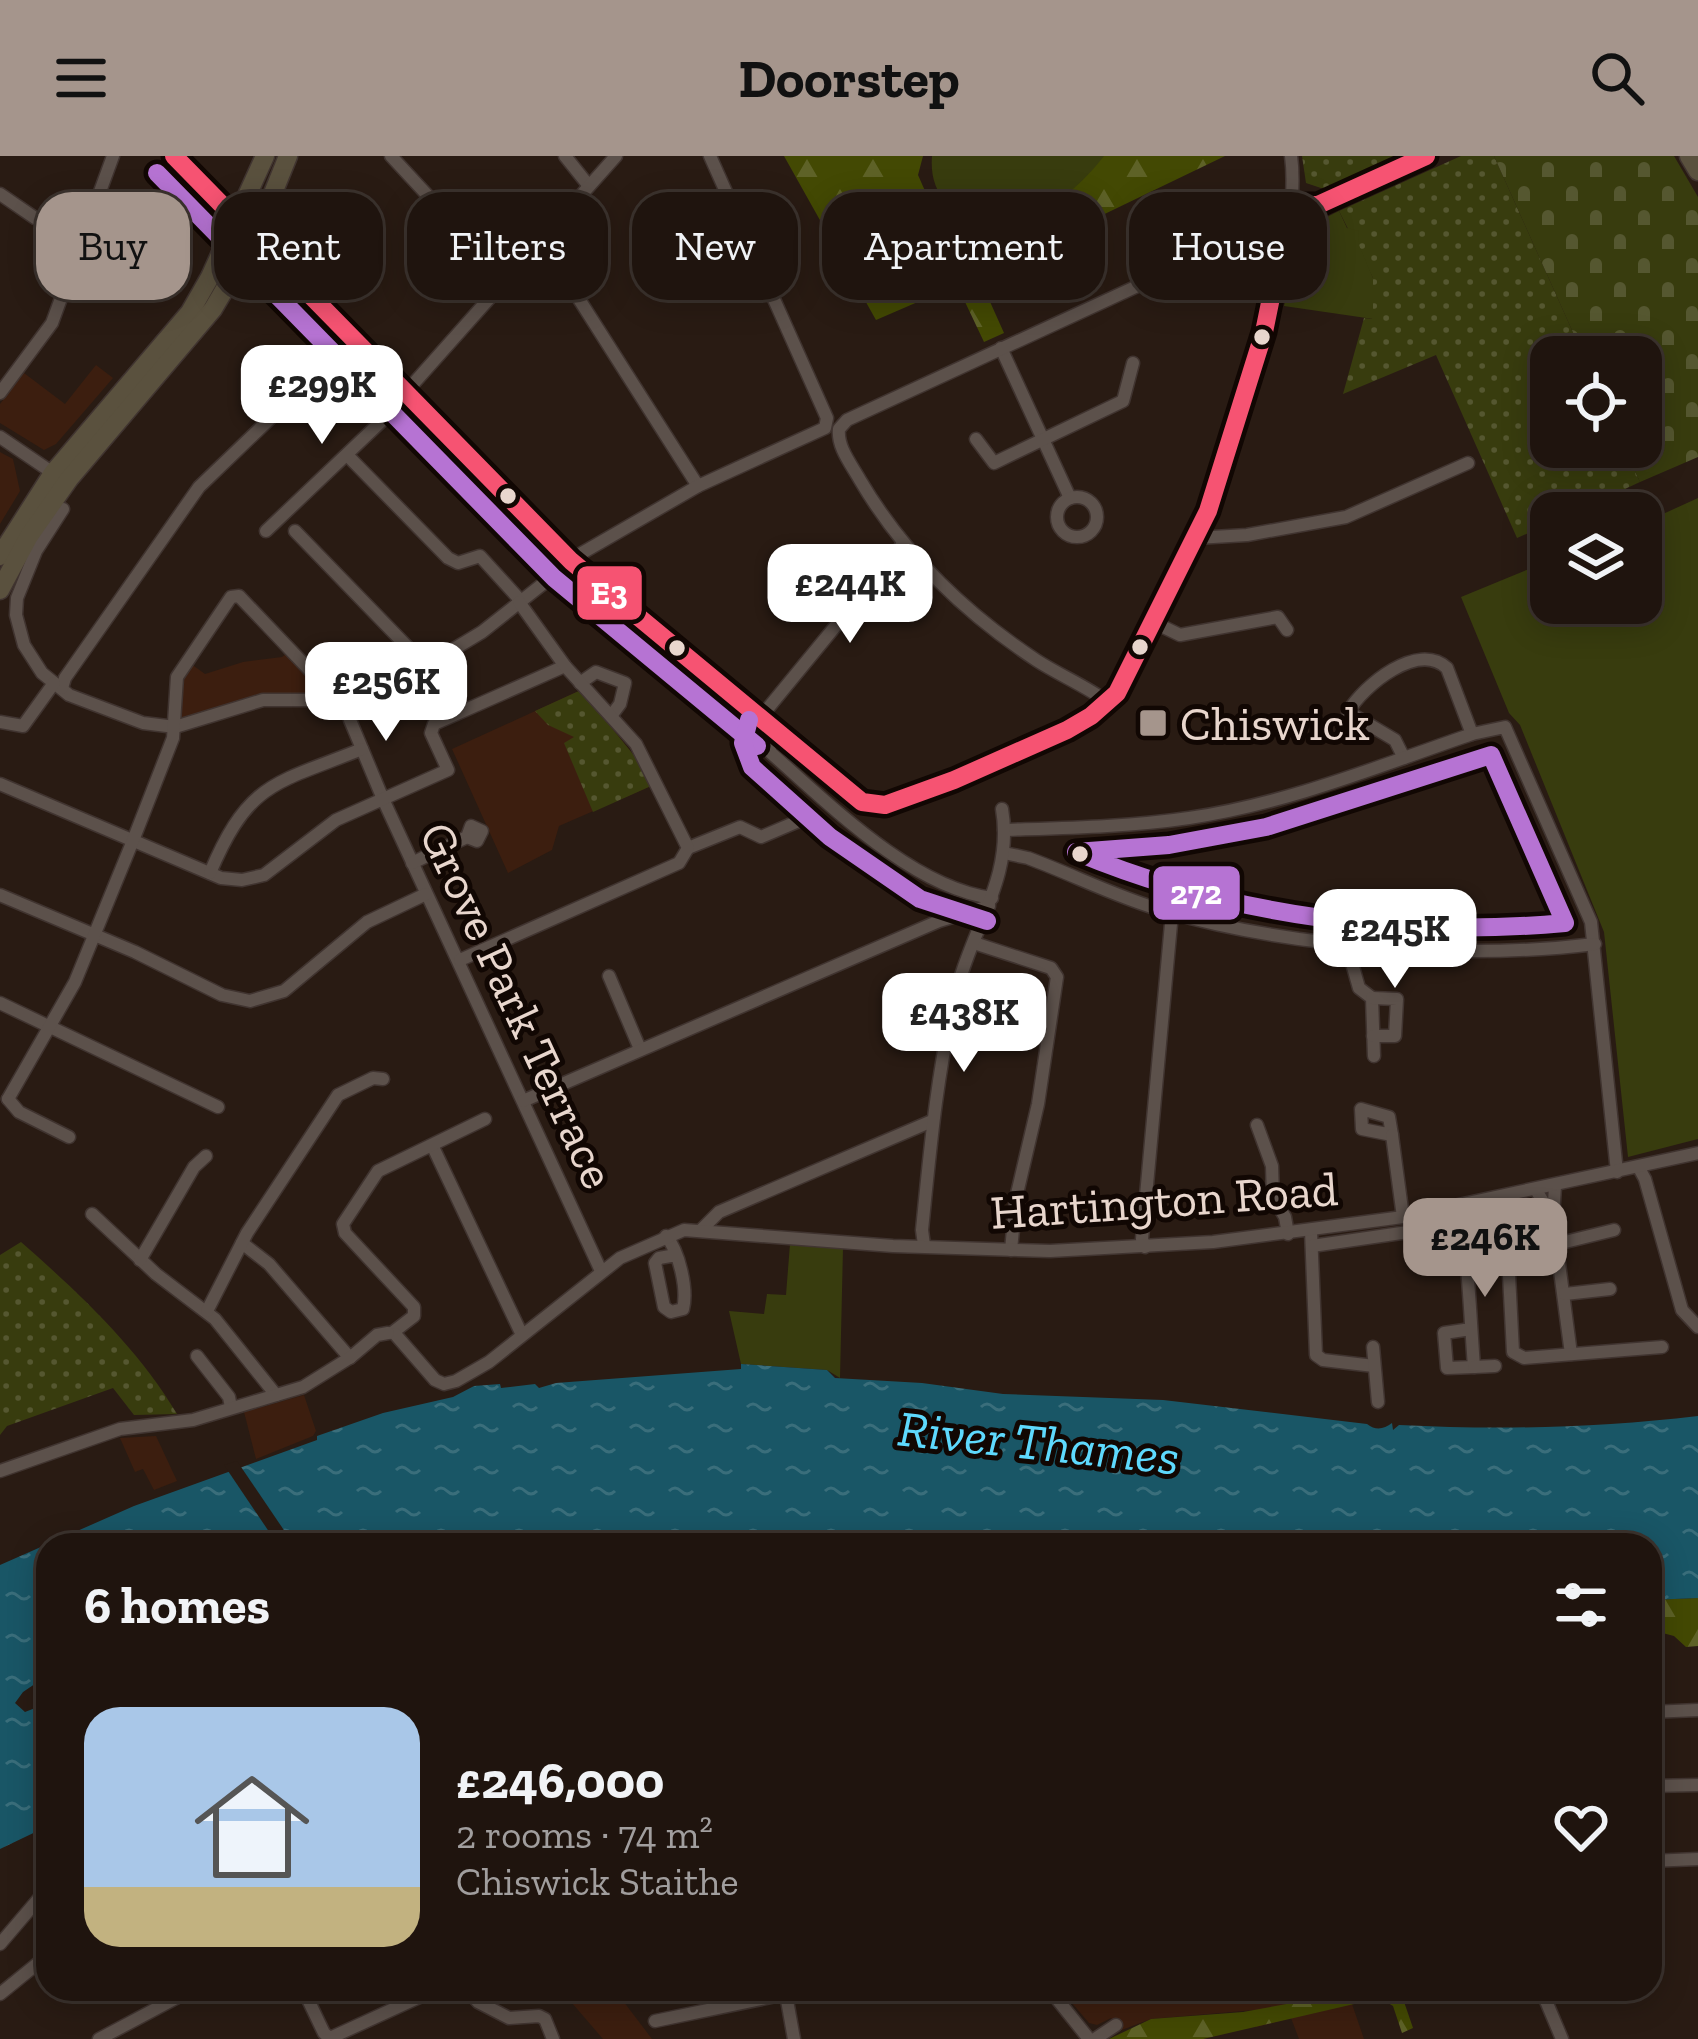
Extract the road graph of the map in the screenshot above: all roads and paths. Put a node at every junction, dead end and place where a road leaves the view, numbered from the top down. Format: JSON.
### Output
{"nodes":[{"id":1,"x":113,"y":156,"type":"edge"},
{"id":2,"x":174,"y":156,"type":"edge"},
{"id":3,"x":265,"y":156,"type":"edge"},
{"id":4,"x":288,"y":156,"type":"edge"},
{"id":5,"x":391,"y":156,"type":"edge"},
{"id":6,"x":566,"y":156,"type":"edge"},
{"id":7,"x":616,"y":156,"type":"edge"},
{"id":8,"x":710,"y":156,"type":"edge"},
{"id":9,"x":1291,"y":156,"type":"edge"},
{"id":10,"x":1426,"y":156,"type":"edge"},
{"id":11,"x":1689,"y":156,"type":"edge"},
{"id":12,"x":1698,"y":171,"type":"edge"},
{"id":13,"x":590,"y":186,"type":"junction"},
{"id":14,"x":100,"y":192,"type":"edge"},
{"id":15,"x":249,"y":192,"type":"edge"},
{"id":16,"x":274,"y":192,"type":"edge"},
{"id":17,"x":424,"y":192,"type":"edge"},
{"id":18,"x":585,"y":192,"type":"edge"},
{"id":19,"x":1290,"y":192,"type":"edge"},
{"id":20,"x":0,"y":194,"type":"edge"},
{"id":21,"x":214,"y":197,"type":"edge"},
{"id":22,"x":1327,"y":201,"type":"edge"},
{"id":23,"x":36,"y":218,"type":"edge"},
{"id":24,"x":214,"y":265,"type":"edge"},
{"id":25,"x":1129,"y":290,"type":"edge"},
{"id":26,"x":61,"y":300,"type":"edge"},
{"id":27,"x":218,"y":300,"type":"edge"},
{"id":28,"x":315,"y":300,"type":"edge"},
{"id":29,"x":490,"y":300,"type":"edge"},
{"id":30,"x":580,"y":300,"type":"edge"},
{"id":31,"x":1270,"y":300,"type":"edge"},
{"id":32,"x":353,"y":339,"type":"junction"},
{"id":33,"x":1001,"y":348,"type":"junction"},
{"id":34,"x":1132,"y":363,"type":"dead end"},
{"id":35,"x":0,"y":392,"type":"edge"},
{"id":36,"x":407,"y":394,"type":"junction"},
{"id":37,"x":833,"y":427,"type":"junction"},
{"id":38,"x":0,"y":437,"type":"edge"},
{"id":39,"x":976,"y":439,"type":"dead end"},
{"id":40,"x":1042,"y":439,"type":"junction"},
{"id":41,"x":348,"y":456,"type":"junction"},
{"id":42,"x":1468,"y":463,"type":"dead end"},
{"id":43,"x":53,"y":473,"type":"junction"},
{"id":44,"x":698,"y":486,"type":"junction"},
{"id":45,"x":1070,"y":498,"type":"dead end"},
{"id":46,"x":63,"y":509,"type":"dead end"},
{"id":47,"x":266,"y":531,"type":"dead end"},
{"id":48,"x":295,"y":531,"type":"dead end"},
{"id":49,"x":1196,"y":538,"type":"junction"},
{"id":50,"x":903,"y":544,"type":"junction"},
{"id":51,"x":0,"y":556,"type":"edge"},
{"id":52,"x":571,"y":561,"type":"junction"},
{"id":53,"x":0,"y":590,"type":"edge"},
{"id":54,"x":520,"y":602,"type":"junction"},
{"id":55,"x":1153,"y":622,"type":"junction"},
{"id":56,"x":1287,"y":630,"type":"dead end"},
{"id":57,"x":565,"y":666,"type":"junction"},
{"id":58,"x":428,"y":667,"type":"junction"},
{"id":59,"x":580,"y":683,"type":"junction"},
{"id":60,"x":58,"y":685,"type":"junction"},
{"id":61,"x":326,"y":700,"type":"junction"},
{"id":62,"x":346,"y":701,"type":"junction"},
{"id":63,"x":1109,"y":703,"type":"junction"},
{"id":64,"x":611,"y":716,"type":"junction"},
{"id":65,"x":760,"y":718,"type":"junction"},
{"id":66,"x":0,"y":722,"type":"edge"},
{"id":67,"x":175,"y":727,"type":"junction"},
{"id":68,"x":772,"y":728,"type":"junction"},
{"id":69,"x":1472,"y":734,"type":"junction"},
{"id":70,"x":362,"y":749,"type":"junction"},
{"id":71,"x":1404,"y":758,"type":"junction"},
{"id":72,"x":0,"y":784,"type":"edge"},
{"id":73,"x":383,"y":799,"type":"junction"},
{"id":74,"x":1002,"y":809,"type":"dead end"},
{"id":75,"x":801,"y":820,"type":"dead end"},
{"id":76,"x":1004,"y":830,"type":"junction"},
{"id":77,"x":467,"y":837,"type":"dead end"},
{"id":78,"x":134,"y":838,"type":"junction"},
{"id":79,"x":688,"y":848,"type":"junction"},
{"id":80,"x":1004,"y":853,"type":"junction"},
{"id":81,"x":412,"y":863,"type":"junction"},
{"id":82,"x":210,"y":873,"type":"junction"},
{"id":83,"x":962,"y":891,"type":"junction"},
{"id":84,"x":426,"y":894,"type":"junction"},
{"id":85,"x":0,"y":895,"type":"edge"},
{"id":86,"x":991,"y":902,"type":"junction"},
{"id":87,"x":1172,"y":913,"type":"junction"},
{"id":88,"x":960,"y":915,"type":"junction"},
{"id":89,"x":94,"y":934,"type":"junction"},
{"id":90,"x":1346,"y":942,"type":"junction"},
{"id":91,"x":974,"y":943,"type":"junction"},
{"id":92,"x":1595,"y":944,"type":"junction"},
{"id":93,"x":460,"y":960,"type":"junction"},
{"id":94,"x":609,"y":976,"type":"dead end"},
{"id":95,"x":1372,"y":998,"type":"junction"},
{"id":96,"x":0,"y":1004,"type":"edge"},
{"id":97,"x":50,"y":1026,"type":"junction"},
{"id":98,"x":1373,"y":1036,"type":"junction"},
{"id":99,"x":640,"y":1049,"type":"junction"},
{"id":100,"x":1374,"y":1056,"type":"dead end"},
{"id":101,"x":382,"y":1079,"type":"dead end"},
{"id":102,"x":4,"y":1099,"type":"edge"},
{"id":103,"x":523,"y":1101,"type":"junction"},
{"id":104,"x":1359,"y":1102,"type":"dead end"},
{"id":105,"x":218,"y":1107,"type":"dead end"},
{"id":106,"x":484,"y":1119,"type":"dead end"},
{"id":107,"x":932,"y":1121,"type":"junction"},
{"id":108,"x":1257,"y":1125,"type":"dead end"},
{"id":109,"x":69,"y":1137,"type":"dead end"},
{"id":110,"x":433,"y":1147,"type":"junction"},
{"id":111,"x":1698,"y":1153,"type":"edge"},
{"id":112,"x":206,"y":1156,"type":"dead end"},
{"id":113,"x":1639,"y":1168,"type":"junction"},
{"id":114,"x":1617,"y":1172,"type":"junction"},
{"id":115,"x":1555,"y":1186,"type":"junction"},
{"id":116,"x":1536,"y":1190,"type":"junction"},
{"id":117,"x":1461,"y":1207,"type":"junction"},
{"id":118,"x":92,"y":1214,"type":"dead end"},
{"id":119,"x":1403,"y":1217,"type":"junction"},
{"id":120,"x":1553,"y":1219,"type":"junction"},
{"id":121,"x":1463,"y":1224,"type":"junction"},
{"id":122,"x":701,"y":1230,"type":"junction"},
{"id":123,"x":1614,"y":1230,"type":"dead end"},
{"id":124,"x":1311,"y":1231,"type":"junction"},
{"id":125,"x":1288,"y":1234,"type":"junction"},
{"id":126,"x":666,"y":1236,"type":"junction"},
{"id":127,"x":1559,"y":1242,"type":"junction"},
{"id":128,"x":242,"y":1243,"type":"junction"},
{"id":129,"x":924,"y":1245,"type":"junction"},
{"id":130,"x":1145,"y":1246,"type":"junction"},
{"id":131,"x":1312,"y":1246,"type":"junction"},
{"id":132,"x":1011,"y":1250,"type":"junction"},
{"id":133,"x":676,"y":1255,"type":"dead end"},
{"id":134,"x":140,"y":1260,"type":"junction"},
{"id":135,"x":601,"y":1271,"type":"junction"},
{"id":136,"x":1610,"y":1288,"type":"dead end"},
{"id":137,"x":1565,"y":1294,"type":"junction"},
{"id":138,"x":206,"y":1311,"type":"junction"},
{"id":139,"x":1698,"y":1328,"type":"edge"},
{"id":140,"x":1471,"y":1329,"type":"junction"},
{"id":141,"x":392,"y":1334,"type":"junction"},
{"id":142,"x":522,"y":1335,"type":"junction"},
{"id":143,"x":1372,"y":1347,"type":"dead end"},
{"id":144,"x":1662,"y":1347,"type":"dead end"},
{"id":145,"x":1571,"y":1354,"type":"junction"},
{"id":146,"x":197,"y":1356,"type":"dead end"},
{"id":147,"x":351,"y":1358,"type":"junction"},
{"id":148,"x":1373,"y":1366,"type":"junction"},
{"id":149,"x":1495,"y":1366,"type":"dead end"},
{"id":150,"x":1474,"y":1367,"type":"junction"},
{"id":151,"x":275,"y":1395,"type":"junction"},
{"id":152,"x":1378,"y":1402,"type":"dead end"},
{"id":153,"x":231,"y":1407,"type":"junction"},
{"id":154,"x":0,"y":1471,"type":"edge"},
{"id":155,"x":1698,"y":1710,"type":"edge"},
{"id":156,"x":1662,"y":1712,"type":"edge"},
{"id":157,"x":1698,"y":1785,"type":"edge"},
{"id":158,"x":1662,"y":1786,"type":"edge"},
{"id":159,"x":1698,"y":1859,"type":"edge"},
{"id":160,"x":1662,"y":1860,"type":"edge"},
{"id":161,"x":36,"y":1902,"type":"edge"},
{"id":162,"x":0,"y":1944,"type":"edge"},
{"id":163,"x":36,"y":1965,"type":"edge"},
{"id":164,"x":0,"y":1994,"type":"edge"},
{"id":165,"x":168,"y":2001,"type":"edge"},
{"id":166,"x":309,"y":2001,"type":"edge"},
{"id":167,"x":410,"y":2001,"type":"edge"},
{"id":168,"x":477,"y":2001,"type":"edge"},
{"id":169,"x":742,"y":2001,"type":"edge"},
{"id":170,"x":787,"y":2001,"type":"edge"},
{"id":171,"x":1059,"y":2001,"type":"edge"},
{"id":172,"x":1546,"y":2001,"type":"edge"},
{"id":173,"x":655,"y":2021,"type":"dead end"},
{"id":174,"x":1115,"y":2025,"type":"dead end"},
{"id":175,"x":326,"y":2038,"type":"edge"},
{"id":176,"x":99,"y":2039,"type":"edge"},
{"id":177,"x":553,"y":2039,"type":"edge"},
{"id":178,"x":794,"y":2039,"type":"edge"},
{"id":179,"x":1092,"y":2039,"type":"edge"},
{"id":180,"x":1562,"y":2039,"type":"edge"}],
"edges":[{"from":1,"to":14,"type":"street"},
{"from":2,"to":21,"type":"street"},
{"from":3,"to":15,"type":"highway"},
{"from":4,"to":16,"type":"highway"},
{"from":5,"to":17,"type":"street"},
{"from":6,"to":13,"type":"street"},
{"from":7,"to":13,"type":"street"},
{"from":8,"to":37,"type":"street"},
{"from":9,"to":19,"type":"street"},
{"from":10,"to":22,"type":"street"},
{"from":11,"to":12,"type":"highway"},
{"from":13,"to":18,"type":"street"},
{"from":20,"to":23,"type":"street"},
{"from":24,"to":43,"type":"highway"},
{"from":25,"to":33,"type":"street"},
{"from":26,"to":35,"type":"street"},
{"from":27,"to":53,"type":"highway"},
{"from":28,"to":32,"type":"street"},
{"from":29,"to":36,"type":"street"},
{"from":30,"to":44,"type":"street"},
{"from":31,"to":49,"type":"street"},
{"from":32,"to":36,"type":"street"},
{"from":32,"to":60,"type":"street"},
{"from":33,"to":37,"type":"street"},
{"from":33,"to":40,"type":"street"},
{"from":34,"to":40,"type":"street"},
{"from":36,"to":41,"type":"street"},
{"from":36,"to":52,"type":"street"},
{"from":37,"to":44,"type":"street"},
{"from":37,"to":50,"type":"street"},
{"from":38,"to":43,"type":"street"},
{"from":39,"to":40,"type":"street"},
{"from":40,"to":45,"type":"street"},
{"from":41,"to":47,"type":"street"},
{"from":41,"to":54,"type":"street"},
{"from":42,"to":49,"type":"street"},
{"from":43,"to":51,"type":"highway"},
{"from":44,"to":52,"type":"street"},
{"from":46,"to":60,"type":"street"},
{"from":48,"to":58,"type":"street"},
{"from":49,"to":55,"type":"street"},
{"from":50,"to":63,"type":"street"},
{"from":50,"to":65,"type":"street"},
{"from":52,"to":54,"type":"street"},
{"from":52,"to":65,"type":"street"},
{"from":54,"to":57,"type":"street"},
{"from":54,"to":58,"type":"street"},
{"from":55,"to":56,"type":"street"},
{"from":55,"to":63,"type":"street"},
{"from":57,"to":59,"type":"street"},
{"from":57,"to":73,"type":"street"},
{"from":58,"to":62,"type":"street"},
{"from":59,"to":64,"type":"street"},
{"from":59,"to":64,"type":"street"},
{"from":60,"to":66,"type":"street"},
{"from":60,"to":67,"type":"street"},
{"from":61,"to":62,"type":"street"},
{"from":61,"to":67,"type":"street"},
{"from":61,"to":67,"type":"street"},
{"from":62,"to":70,"type":"street","name":"Grove Park Terrace"},
{"from":63,"to":68,"type":"street"},
{"from":64,"to":79,"type":"street"},
{"from":65,"to":68,"type":"street"},
{"from":67,"to":78,"type":"street"},
{"from":68,"to":83,"type":"street"},
{"from":69,"to":71,"type":"street"},
{"from":69,"to":71,"type":"street"},
{"from":69,"to":92,"type":"street"},
{"from":70,"to":73,"type":"street","name":"Grove Park Terrace"},
{"from":70,"to":82,"type":"street"},
{"from":71,"to":76,"type":"street"},
{"from":72,"to":78,"type":"street"},
{"from":73,"to":81,"type":"street","name":"Grove Park Terrace"},
{"from":73,"to":82,"type":"street"},
{"from":74,"to":76,"type":"street"},
{"from":75,"to":79,"type":"street"},
{"from":76,"to":80,"type":"street"},
{"from":77,"to":81,"type":"street"},
{"from":78,"to":82,"type":"street"},
{"from":78,"to":89,"type":"street"},
{"from":79,"to":93,"type":"street"},
{"from":80,"to":86,"type":"street"},
{"from":80,"to":87,"type":"street"},
{"from":81,"to":84,"type":"street","name":"Grove Park Terrace"},
{"from":83,"to":86,"type":"street"},
{"from":83,"to":88,"type":"street"},
{"from":84,"to":89,"type":"street"},
{"from":84,"to":93,"type":"street","name":"Grove Park Terrace"},
{"from":85,"to":89,"type":"street"},
{"from":86,"to":88,"type":"street"},
{"from":86,"to":91,"type":"street"},
{"from":87,"to":90,"type":"street"},
{"from":87,"to":130,"type":"street"},
{"from":88,"to":99,"type":"street"},
{"from":89,"to":97,"type":"street"},
{"from":90,"to":92,"type":"street"},
{"from":90,"to":95,"type":"street"},
{"from":91,"to":107,"type":"street"},
{"from":91,"to":132,"type":"street"},
{"from":92,"to":114,"type":"street"},
{"from":93,"to":103,"type":"street","name":"Grove Park Terrace"},
{"from":94,"to":99,"type":"street"},
{"from":95,"to":98,"type":"street"},
{"from":95,"to":98,"type":"street"},
{"from":96,"to":97,"type":"street"},
{"from":97,"to":102,"type":"street"},
{"from":97,"to":105,"type":"street"},
{"from":98,"to":100,"type":"street"},
{"from":99,"to":103,"type":"street"},
{"from":101,"to":128,"type":"street"},
{"from":102,"to":109,"type":"street"},
{"from":103,"to":135,"type":"street","name":"Grove Park Terrace"},
{"from":104,"to":119,"type":"street"},
{"from":106,"to":110,"type":"street"},
{"from":107,"to":122,"type":"street"},
{"from":107,"to":129,"type":"street"},
{"from":108,"to":125,"type":"street"},
{"from":110,"to":141,"type":"street"},
{"from":110,"to":142,"type":"street"},
{"from":111,"to":113,"type":"street","name":"Hartington Road"},
{"from":112,"to":134,"type":"street"},
{"from":113,"to":114,"type":"street","name":"Hartington Road"},
{"from":113,"to":139,"type":"street"},
{"from":114,"to":115,"type":"street","name":"Hartington Road"},
{"from":115,"to":116,"type":"street","name":"Hartington Road"},
{"from":115,"to":120,"type":"street"},
{"from":116,"to":117,"type":"street","name":"Hartington Road"},
{"from":116,"to":120,"type":"street"},
{"from":117,"to":119,"type":"street","name":"Hartington Road"},
{"from":117,"to":121,"type":"street"},
{"from":118,"to":134,"type":"street"},
{"from":119,"to":124,"type":"street","name":"Hartington Road"},
{"from":120,"to":127,"type":"street"},
{"from":121,"to":131,"type":"street"},
{"from":121,"to":140,"type":"street"},
{"from":122,"to":126,"type":"street"},
{"from":122,"to":129,"type":"street","name":"Hartington Road"},
{"from":123,"to":127,"type":"street"},
{"from":124,"to":125,"type":"street","name":"Hartington Road"},
{"from":124,"to":131,"type":"street"},
{"from":125,"to":130,"type":"street","name":"Hartington Road"},
{"from":126,"to":133,"type":"street"},
{"from":126,"to":135,"type":"street"},
{"from":127,"to":137,"type":"street"},
{"from":127,"to":145,"type":"street"},
{"from":128,"to":138,"type":"street"},
{"from":128,"to":147,"type":"street"},
{"from":129,"to":132,"type":"street","name":"Hartington Road"},
{"from":130,"to":132,"type":"street","name":"Hartington Road"},
{"from":131,"to":148,"type":"street"},
{"from":134,"to":138,"type":"street"},
{"from":135,"to":142,"type":"street"},
{"from":136,"to":137,"type":"street"},
{"from":137,"to":145,"type":"street"},
{"from":138,"to":151,"type":"street"},
{"from":140,"to":150,"type":"street"},
{"from":140,"to":150,"type":"street"},
{"from":141,"to":142,"type":"street"},
{"from":141,"to":147,"type":"street"},
{"from":143,"to":148,"type":"street"},
{"from":144,"to":145,"type":"street"},
{"from":146,"to":153,"type":"street"},
{"from":147,"to":151,"type":"street"},
{"from":148,"to":152,"type":"street"},
{"from":149,"to":150,"type":"street"},
{"from":151,"to":153,"type":"street"},
{"from":153,"to":154,"type":"street"},
{"from":155,"to":156,"type":"street"},
{"from":157,"to":158,"type":"street"},
{"from":159,"to":160,"type":"street"},
{"from":161,"to":162,"type":"street"},
{"from":163,"to":164,"type":"street"},
{"from":165,"to":176,"type":"street"},
{"from":166,"to":175,"type":"street"},
{"from":167,"to":175,"type":"street"},
{"from":168,"to":177,"type":"street"},
{"from":169,"to":173,"type":"street"},
{"from":170,"to":178,"type":"street"},
{"from":171,"to":179,"type":"street"},
{"from":172,"to":180,"type":"street"},
{"from":174,"to":179,"type":"street"}]}
